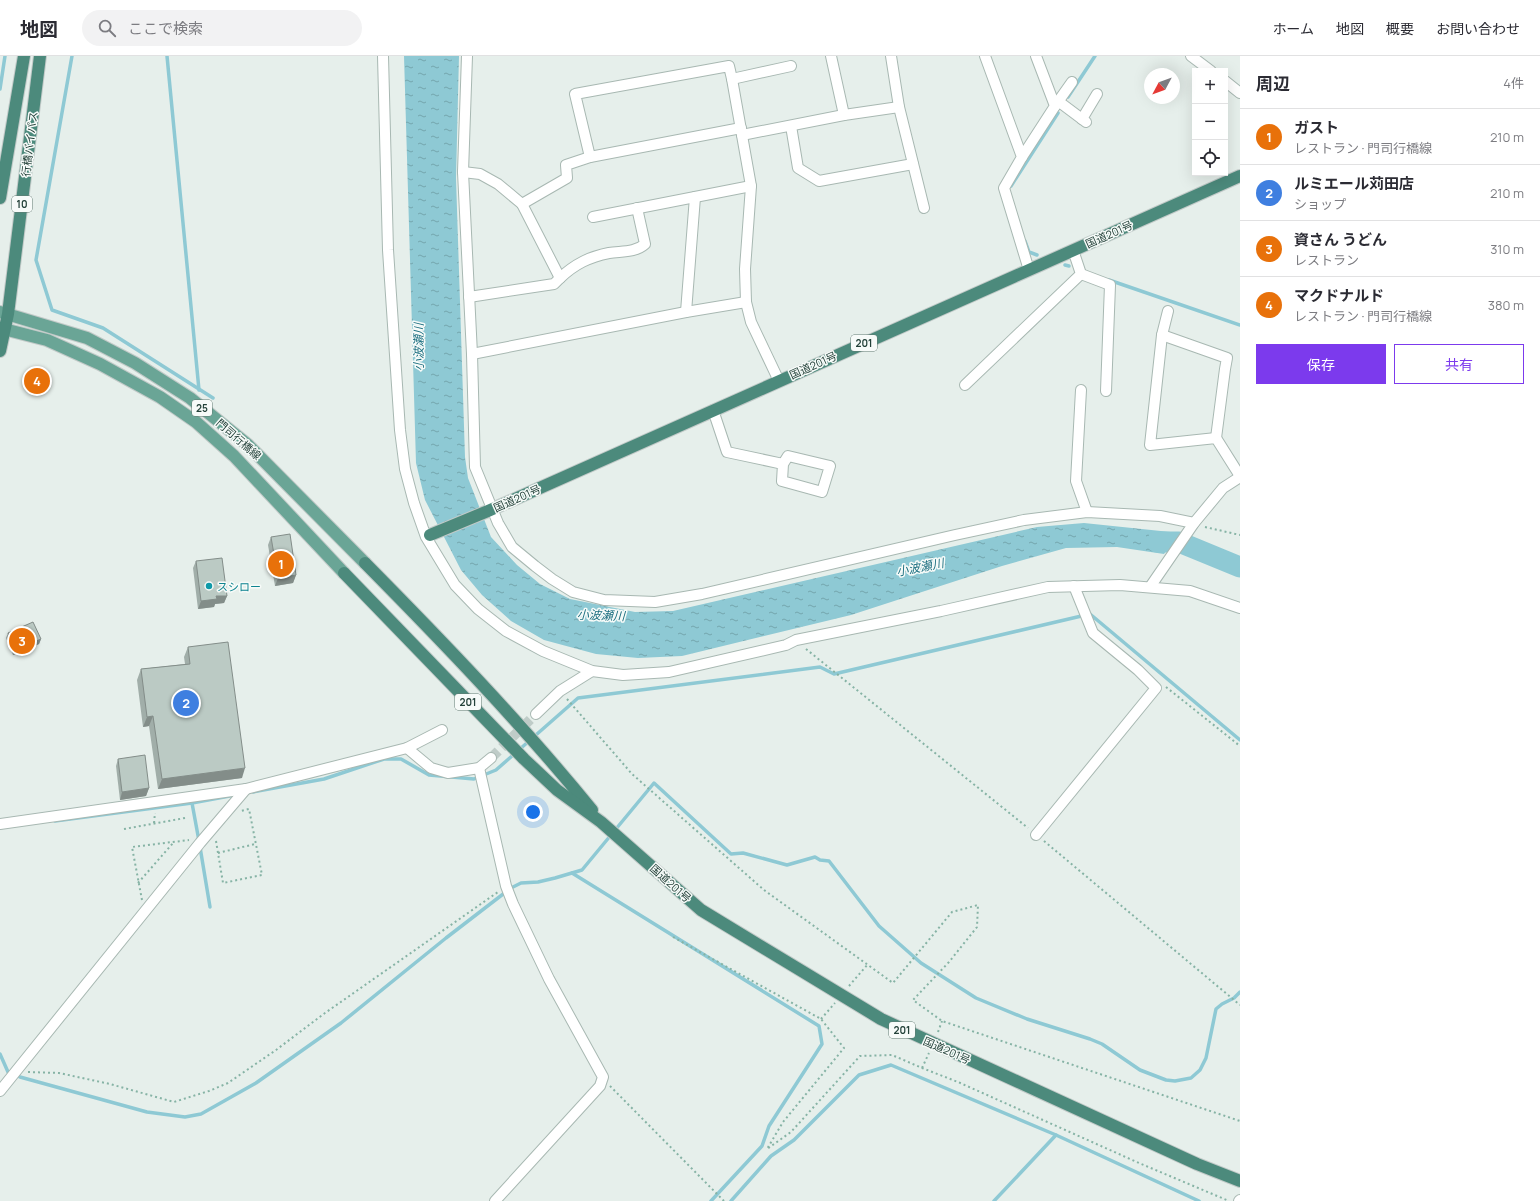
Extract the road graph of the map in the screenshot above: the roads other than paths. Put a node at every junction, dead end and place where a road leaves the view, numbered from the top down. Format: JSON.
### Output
{"nodes":[{"id":1,"x":24,"y":56,"type":"edge"},
{"id":2,"x":40,"y":56,"type":"edge"},
{"id":3,"x":384,"y":56,"type":"edge"},
{"id":4,"x":467,"y":56,"type":"edge"},
{"id":5,"x":831,"y":56,"type":"edge"},
{"id":6,"x":891,"y":56,"type":"edge"},
{"id":7,"x":985,"y":56,"type":"edge"},
{"id":8,"x":1036,"y":56,"type":"edge"},
{"id":9,"x":1191,"y":56,"type":"edge"},
{"id":10,"x":728,"y":61,"type":"edge"},
{"id":11,"x":791,"y":66,"type":"dead end"},
{"id":12,"x":1207,"y":68,"type":"edge"},
{"id":13,"x":732,"y":79,"type":"junction"},
{"id":14,"x":1072,"y":82,"type":"dead end"},
{"id":15,"x":1228,"y":83,"type":"edge"},
{"id":16,"x":1239,"y":90,"type":"edge"},
{"id":17,"x":1097,"y":94,"type":"dead end"},
{"id":18,"x":1056,"y":104,"type":"junction"},
{"id":19,"x":899,"y":107,"type":"junction"},
{"id":20,"x":844,"y":115,"type":"junction"},
{"id":21,"x":791,"y":126,"type":"junction"},
{"id":22,"x":741,"y":131,"type":"junction"},
{"id":23,"x":590,"y":157,"type":"junction"},
{"id":24,"x":1022,"y":157,"type":"junction"},
{"id":25,"x":913,"y":164,"type":"junction"},
{"id":26,"x":463,"y":172,"type":"junction"},
{"id":27,"x":1240,"y":176,"type":"edge"},
{"id":28,"x":751,"y":186,"type":"junction"},
{"id":29,"x":695,"y":197,"type":"junction"},
{"id":30,"x":0,"y":198,"type":"edge"},
{"id":31,"x":522,"y":204,"type":"junction"},
{"id":32,"x":637,"y":208,"type":"junction"},
{"id":33,"x":924,"y":208,"type":"dead end"},
{"id":34,"x":593,"y":217,"type":"dead end"},
{"id":35,"x":1073,"y":250,"type":"junction"},
{"id":36,"x":1029,"y":270,"type":"junction"},
{"id":37,"x":1081,"y":274,"type":"junction"},
{"id":38,"x":560,"y":278,"type":"junction"},
{"id":39,"x":469,"y":297,"type":"junction"},
{"id":40,"x":746,"y":302,"type":"junction"},
{"id":41,"x":1168,"y":311,"type":"dead end"},
{"id":42,"x":686,"y":312,"type":"junction"},
{"id":43,"x":4,"y":313,"type":"edge"},
{"id":44,"x":2,"y":329,"type":"edge"},
{"id":45,"x":1162,"y":335,"type":"junction"},
{"id":46,"x":0,"y":351,"type":"edge"},
{"id":47,"x":472,"y":354,"type":"junction"},
{"id":48,"x":779,"y":380,"type":"junction"},
{"id":49,"x":965,"y":385,"type":"dead end"},
{"id":50,"x":1081,"y":390,"type":"dead end"},
{"id":51,"x":1106,"y":391,"type":"dead end"},
{"id":52,"x":713,"y":410,"type":"junction"},
{"id":53,"x":1216,"y":438,"type":"junction"},
{"id":54,"x":783,"y":464,"type":"junction"},
{"id":55,"x":1240,"y":477,"type":"edge"},
{"id":56,"x":490,"y":510,"type":"junction"},
{"id":57,"x":1087,"y":512,"type":"junction"},
{"id":58,"x":1192,"y":526,"type":"junction"},
{"id":59,"x":430,"y":535,"type":"dead end"},
{"id":60,"x":365,"y":563,"type":"joint"},
{"id":61,"x":344,"y":573,"type":"joint"},
{"id":62,"x":1074,"y":586,"type":"junction"},
{"id":63,"x":1150,"y":587,"type":"junction"},
{"id":64,"x":1240,"y":608,"type":"edge"},
{"id":65,"x":592,"y":671,"type":"junction"},
{"id":66,"x":536,"y":714,"type":"tunnel mouth"},
{"id":67,"x":442,"y":730,"type":"dead end"},
{"id":68,"x":407,"y":748,"type":"junction"},
{"id":69,"x":491,"y":758,"type":"tunnel mouth"},
{"id":70,"x":478,"y":768,"type":"junction"},
{"id":71,"x":246,"y":789,"type":"junction"},
{"id":72,"x":601,"y":822,"type":"junction"},
{"id":73,"x":0,"y":824,"type":"edge"},
{"id":74,"x":1036,"y":835,"type":"road end"},
{"id":75,"x":0,"y":1091,"type":"edge"},
{"id":76,"x":1239,"y":1180,"type":"edge"},
{"id":77,"x":495,"y":1201,"type":"edge"}],
"edges":[{"from":1,"to":30,"type":"highway","name":"行橋バイパス","number":"10"},
{"from":2,"to":43,"type":"highway","name":"行橋バイパス","number":"10"},
{"from":3,"to":65,"type":"street"},
{"from":4,"to":26,"type":"street"},
{"from":5,"to":20,"type":"street"},
{"from":6,"to":19,"type":"street"},
{"from":7,"to":24,"type":"street"},
{"from":8,"to":18,"type":"street"},
{"from":9,"to":12,"type":"street"},
{"from":10,"to":13,"type":"street"},
{"from":10,"to":23,"type":"street"},
{"from":11,"to":13,"type":"street"},
{"from":13,"to":22,"type":"street"},
{"from":14,"to":18,"type":"street"},
{"from":15,"to":16,"type":"street"},
{"from":17,"to":18,"type":"street"},
{"from":18,"to":24,"type":"street"},
{"from":19,"to":20,"type":"street"},
{"from":19,"to":25,"type":"street"},
{"from":20,"to":21,"type":"street"},
{"from":21,"to":22,"type":"street"},
{"from":21,"to":25,"type":"street"},
{"from":22,"to":23,"type":"street"},
{"from":22,"to":28,"type":"street"},
{"from":23,"to":31,"type":"street"},
{"from":24,"to":36,"type":"street"},
{"from":25,"to":33,"type":"street"},
{"from":26,"to":31,"type":"street"},
{"from":26,"to":39,"type":"street"},
{"from":27,"to":35,"type":"highway","name":"国道201号","number":"201"},
{"from":28,"to":29,"type":"street"},
{"from":28,"to":40,"type":"street"},
{"from":29,"to":32,"type":"street"},
{"from":29,"to":42,"type":"street"},
{"from":31,"to":38,"type":"street"},
{"from":32,"to":34,"type":"street"},
{"from":32,"to":38,"type":"street"},
{"from":35,"to":36,"type":"highway","name":"国道201号","number":"201"},
{"from":35,"to":37,"type":"street"},
{"from":36,"to":48,"type":"highway","name":"国道201号","number":"201"},
{"from":37,"to":49,"type":"street"},
{"from":37,"to":51,"type":"street"},
{"from":38,"to":39,"type":"street"},
{"from":39,"to":47,"type":"street"},
{"from":40,"to":42,"type":"street"},
{"from":40,"to":48,"type":"street"},
{"from":41,"to":45,"type":"street"},
{"from":42,"to":47,"type":"street"},
{"from":43,"to":44,"type":"highway","name":"行橋バイパス","number":"10"},
{"from":43,"to":60,"type":"main road","name":"門司行橋線","number":"25"},
{"from":44,"to":46,"type":"highway","name":"行橋バイパス","number":"10"},
{"from":44,"to":61,"type":"main road","name":"門司行橋線","number":"25"},
{"from":45,"to":53,"type":"street"},
{"from":45,"to":53,"type":"street"},
{"from":47,"to":56,"type":"street"},
{"from":48,"to":52,"type":"highway","name":"国道201号","number":"201"},
{"from":50,"to":57,"type":"street"},
{"from":52,"to":54,"type":"street"},
{"from":52,"to":56,"type":"highway","name":"国道201号","number":"201"},
{"from":53,"to":55,"type":"street"},
{"from":54,"to":54,"type":"street"},
{"from":55,"to":58,"type":"street"},
{"from":56,"to":57,"type":"street"},
{"from":56,"to":59,"type":"highway","name":"国道201号","number":"201"},
{"from":57,"to":58,"type":"street"},
{"from":58,"to":63,"type":"street"},
{"from":60,"to":72,"type":"highway","name":"国道201号","number":"201"},
{"from":61,"to":72,"type":"highway","name":"国道201号","number":"201"},
{"from":62,"to":63,"type":"street"},
{"from":62,"to":65,"type":"street"},
{"from":62,"to":74,"type":"street"},
{"from":63,"to":64,"type":"street"},
{"from":65,"to":66,"type":"street"},
{"from":67,"to":68,"type":"street"},
{"from":68,"to":70,"type":"street"},
{"from":68,"to":71,"type":"street"},
{"from":69,"to":70,"type":"street"},
{"from":70,"to":77,"type":"street"},
{"from":71,"to":73,"type":"street"},
{"from":71,"to":75,"type":"street"},
{"from":72,"to":76,"type":"highway","name":"国道201号","number":"201"}]}
